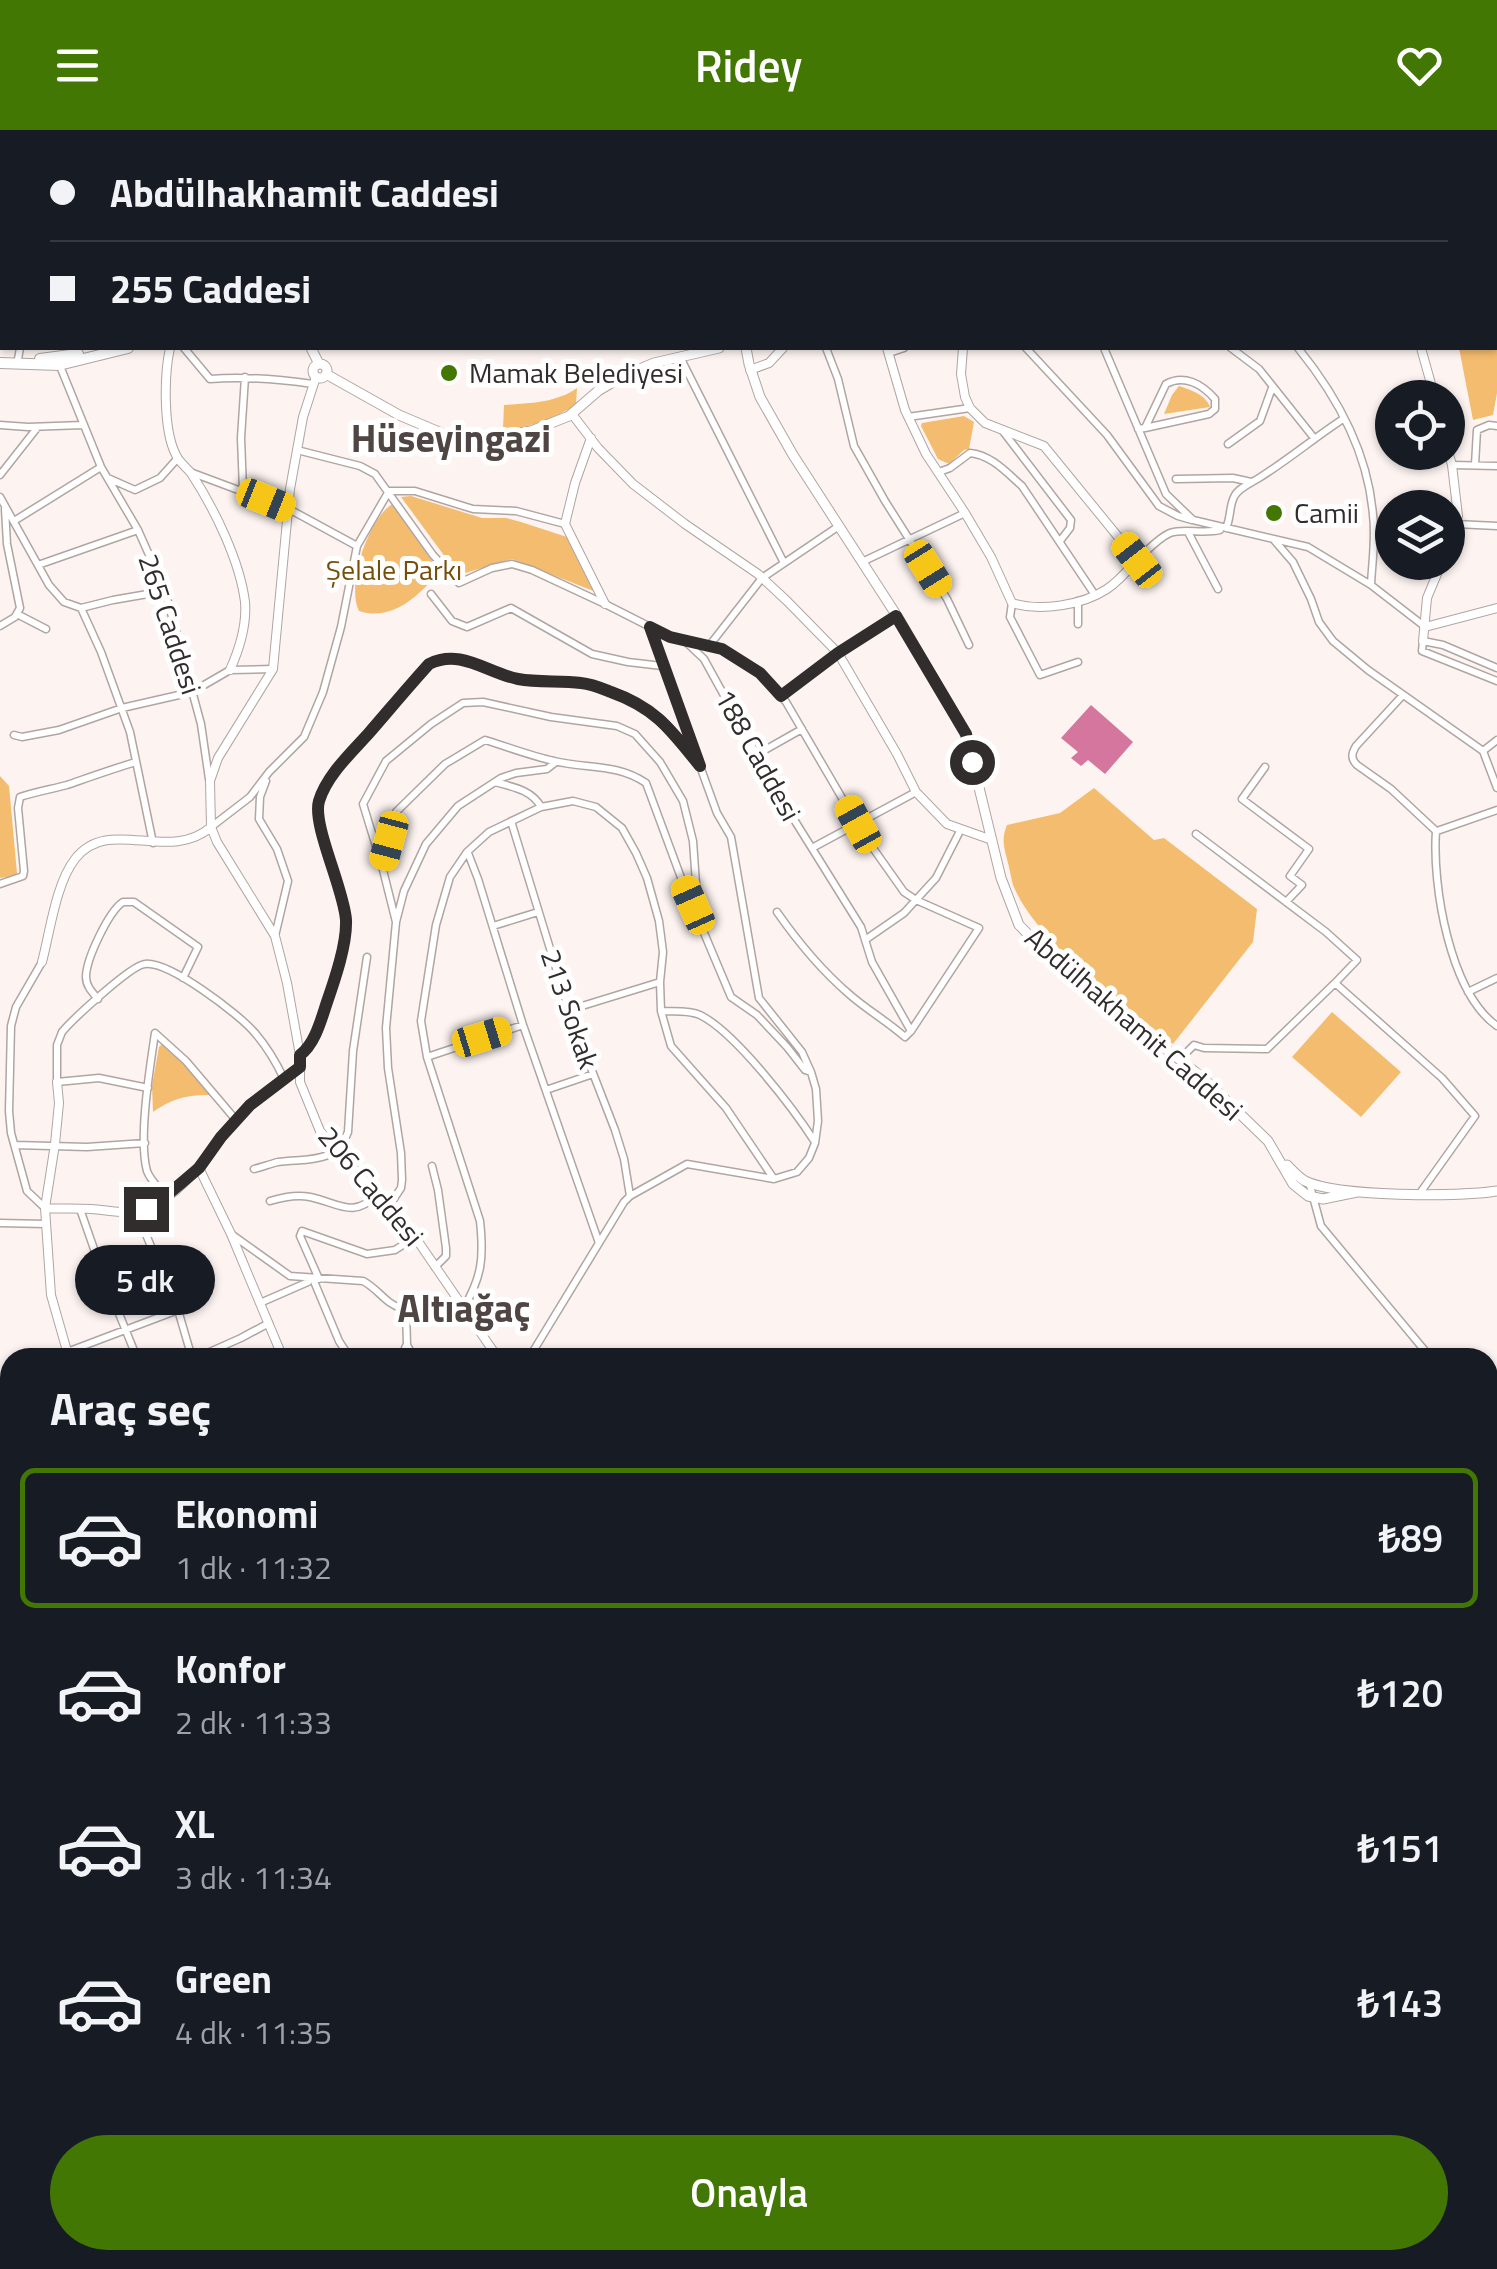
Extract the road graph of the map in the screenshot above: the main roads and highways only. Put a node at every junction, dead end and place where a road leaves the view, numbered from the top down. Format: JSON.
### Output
{"nodes":[{"id":1,"x":98,"y":350,"type":"edge"},
{"id":2,"x":119,"y":350,"type":"edge"},
{"id":3,"x":312,"y":350,"type":"edge"},
{"id":4,"x":711,"y":350,"type":"edge"},
{"id":5,"x":746,"y":350,"type":"edge"},
{"id":6,"x":19,"y":353,"type":"edge"},
{"id":7,"x":0,"y":360,"type":"edge"},
{"id":8,"x":1301,"y":1182,"type":"junction"},
{"id":9,"x":1497,"y":1191,"type":"edge"},
{"id":10,"x":1358,"y":1192,"type":"junction"}],
"edges":[{"from":1,"to":6,"type":"main road"},
{"from":2,"to":7,"type":"main road"},
{"from":3,"to":4,"type":"main road"},
{"from":5,"to":8,"type":"main road","name":"Abdülhakhamit Caddesi"},
{"from":6,"to":7,"type":"main road"},
{"from":8,"to":10,"type":"main road"},
{"from":8,"to":10,"type":"main road"},
{"from":9,"to":10,"type":"main road"}]}
